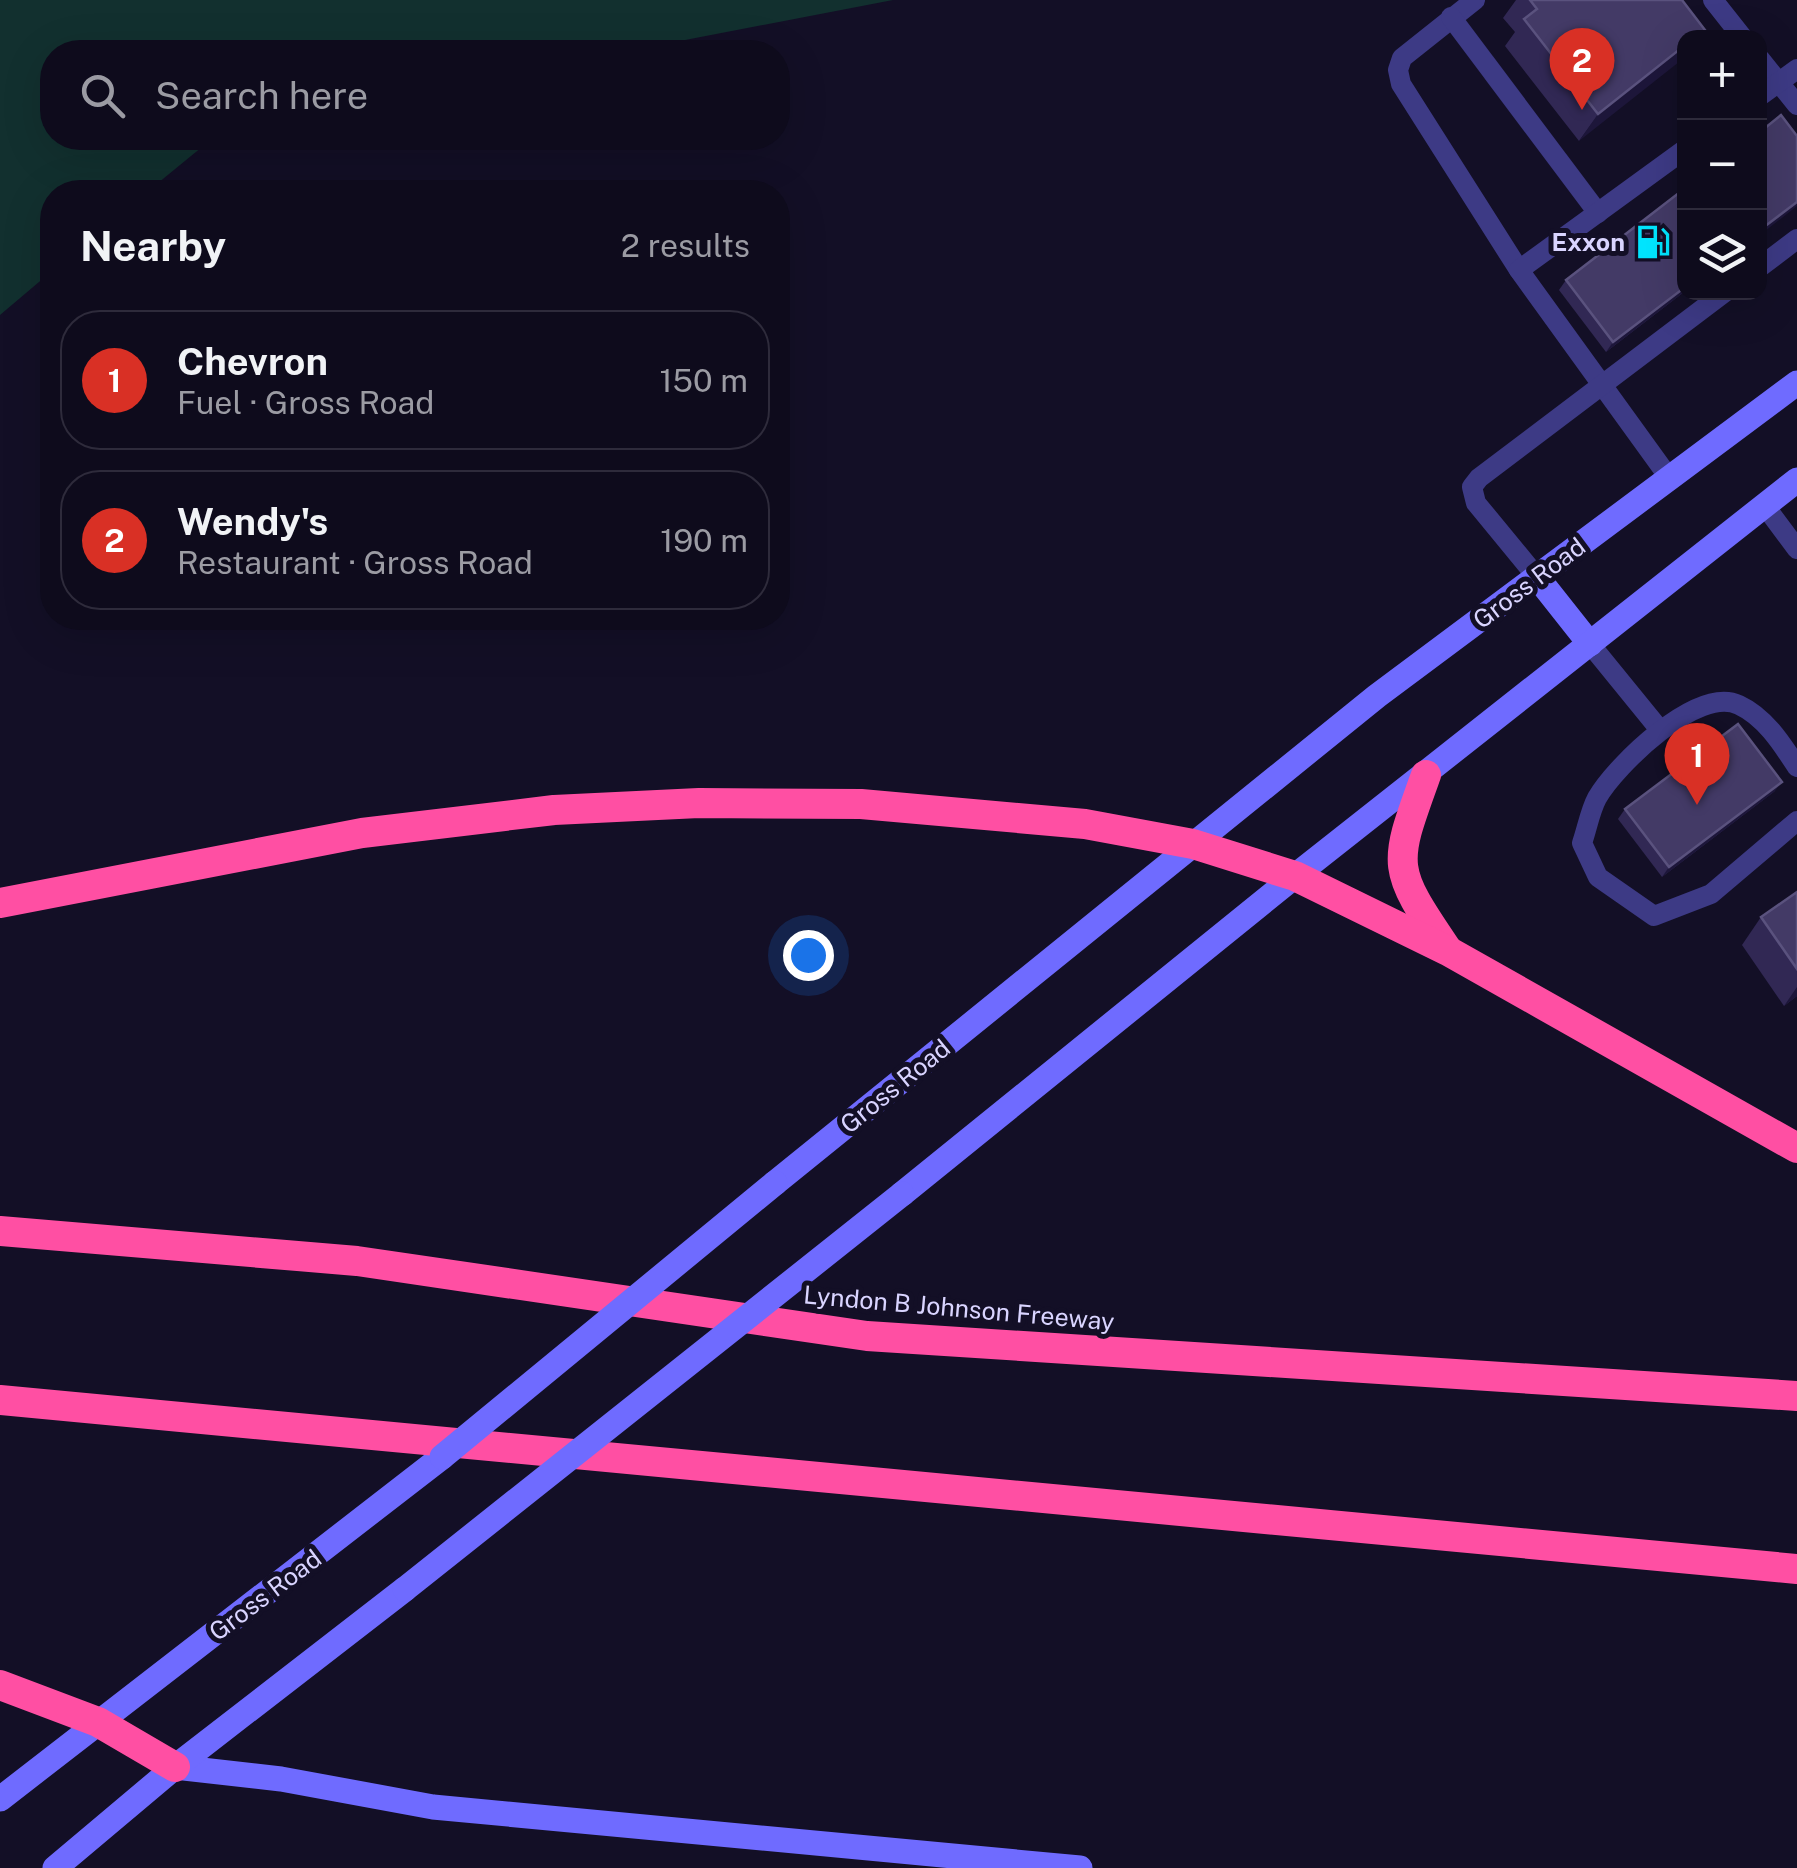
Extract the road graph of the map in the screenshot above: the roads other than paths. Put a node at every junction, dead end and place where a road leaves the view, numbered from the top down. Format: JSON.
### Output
{"nodes":[{"id":1,"x":1475,"y":0,"type":"edge"},
{"id":2,"x":1713,"y":0,"type":"edge"},
{"id":3,"x":1451,"y":17,"type":"junction"},
{"id":4,"x":1737,"y":30,"type":"edge"},
{"id":5,"x":1767,"y":67,"type":"edge"},
{"id":6,"x":1797,"y":69,"type":"edge"},
{"id":7,"x":1778,"y":82,"type":"junction"},
{"id":8,"x":1767,"y":91,"type":"edge"},
{"id":9,"x":1797,"y":106,"type":"edge"},
{"id":10,"x":1677,"y":155,"type":"edge"},
{"id":11,"x":1598,"y":213,"type":"junction"},
{"id":12,"x":1797,"y":239,"type":"edge"},
{"id":13,"x":1767,"y":262,"type":"edge"},
{"id":14,"x":1519,"y":270,"type":"junction"},
{"id":15,"x":1714,"y":300,"type":"edge"},
{"id":16,"x":1602,"y":383,"type":"junction"},
{"id":17,"x":1797,"y":383,"type":"edge"},
{"id":18,"x":1670,"y":479,"type":"junction"},
{"id":19,"x":1797,"y":480,"type":"edge"},
{"id":20,"x":1765,"y":506,"type":"junction"},
{"id":21,"x":1797,"y":549,"type":"edge"},
{"id":22,"x":1537,"y":577,"type":"junction"},
{"id":23,"x":1590,"y":644,"type":"junction"},
{"id":24,"x":1660,"y":730,"type":"junction"},
{"id":25,"x":1797,"y":767,"type":"edge"},
{"id":26,"x":1426,"y":774,"type":"junction"},
{"id":27,"x":1797,"y":821,"type":"edge"},
{"id":28,"x":1192,"y":844,"type":"junction"},
{"id":29,"x":1295,"y":876,"type":"junction"},
{"id":30,"x":0,"y":903,"type":"edge"},
{"id":31,"x":1448,"y":951,"type":"junction"},
{"id":32,"x":1797,"y":1148,"type":"edge"},
{"id":33,"x":0,"y":1232,"type":"edge"},
{"id":34,"x":1797,"y":1396,"type":"edge"},
{"id":35,"x":0,"y":1400,"type":"edge"},
{"id":36,"x":1797,"y":1569,"type":"edge"},
{"id":37,"x":0,"y":1686,"type":"edge"},
{"id":38,"x":98,"y":1722,"type":"junction"},
{"id":39,"x":176,"y":1766,"type":"junction"},
{"id":40,"x":0,"y":1798,"type":"edge"},
{"id":41,"x":55,"y":1868,"type":"edge"},
{"id":42,"x":1080,"y":1868,"type":"edge"}],
"edges":[{"from":1,"to":3,"type":"lane"},
{"from":2,"to":4,"type":"lane"},
{"from":3,"to":11,"type":"lane"},
{"from":3,"to":14,"type":"lane"},
{"from":5,"to":7,"type":"lane"},
{"from":6,"to":7,"type":"lane"},
{"from":7,"to":8,"type":"lane"},
{"from":7,"to":9,"type":"lane"},
{"from":10,"to":11,"type":"lane"},
{"from":11,"to":14,"type":"lane"},
{"from":12,"to":13,"type":"lane"},
{"from":14,"to":16,"type":"lane"},
{"from":15,"to":16,"type":"lane"},
{"from":16,"to":18,"type":"lane"},
{"from":16,"to":22,"type":"lane"},
{"from":17,"to":18,"type":"main road","name":"Gross Road"},
{"from":18,"to":22,"type":"main road","name":"Gross Road"},
{"from":19,"to":20,"type":"main road"},
{"from":20,"to":21,"type":"lane"},
{"from":20,"to":23,"type":"main road"},
{"from":22,"to":23,"type":"main road"},
{"from":22,"to":28,"type":"main road","name":"Gross Road"},
{"from":23,"to":24,"type":"lane"},
{"from":23,"to":26,"type":"main road"},
{"from":24,"to":25,"type":"lane"},
{"from":24,"to":27,"type":"lane"},
{"from":26,"to":29,"type":"main road"},
{"from":26,"to":31,"type":"highway"},
{"from":28,"to":29,"type":"highway"},
{"from":28,"to":30,"type":"highway"},
{"from":28,"to":38,"type":"main road","name":"Gross Road","bridge":true},
{"from":29,"to":31,"type":"highway"},
{"from":29,"to":39,"type":"main road","bridge":true},
{"from":31,"to":32,"type":"highway"},
{"from":33,"to":34,"type":"highway","name":"Lyndon B Johnson Freeway"},
{"from":35,"to":36,"type":"highway"},
{"from":37,"to":38,"type":"highway"},
{"from":38,"to":39,"type":"highway"},
{"from":38,"to":40,"type":"main road","name":"Gross Road"},
{"from":39,"to":41,"type":"main road"},
{"from":39,"to":42,"type":"main road"}]}
